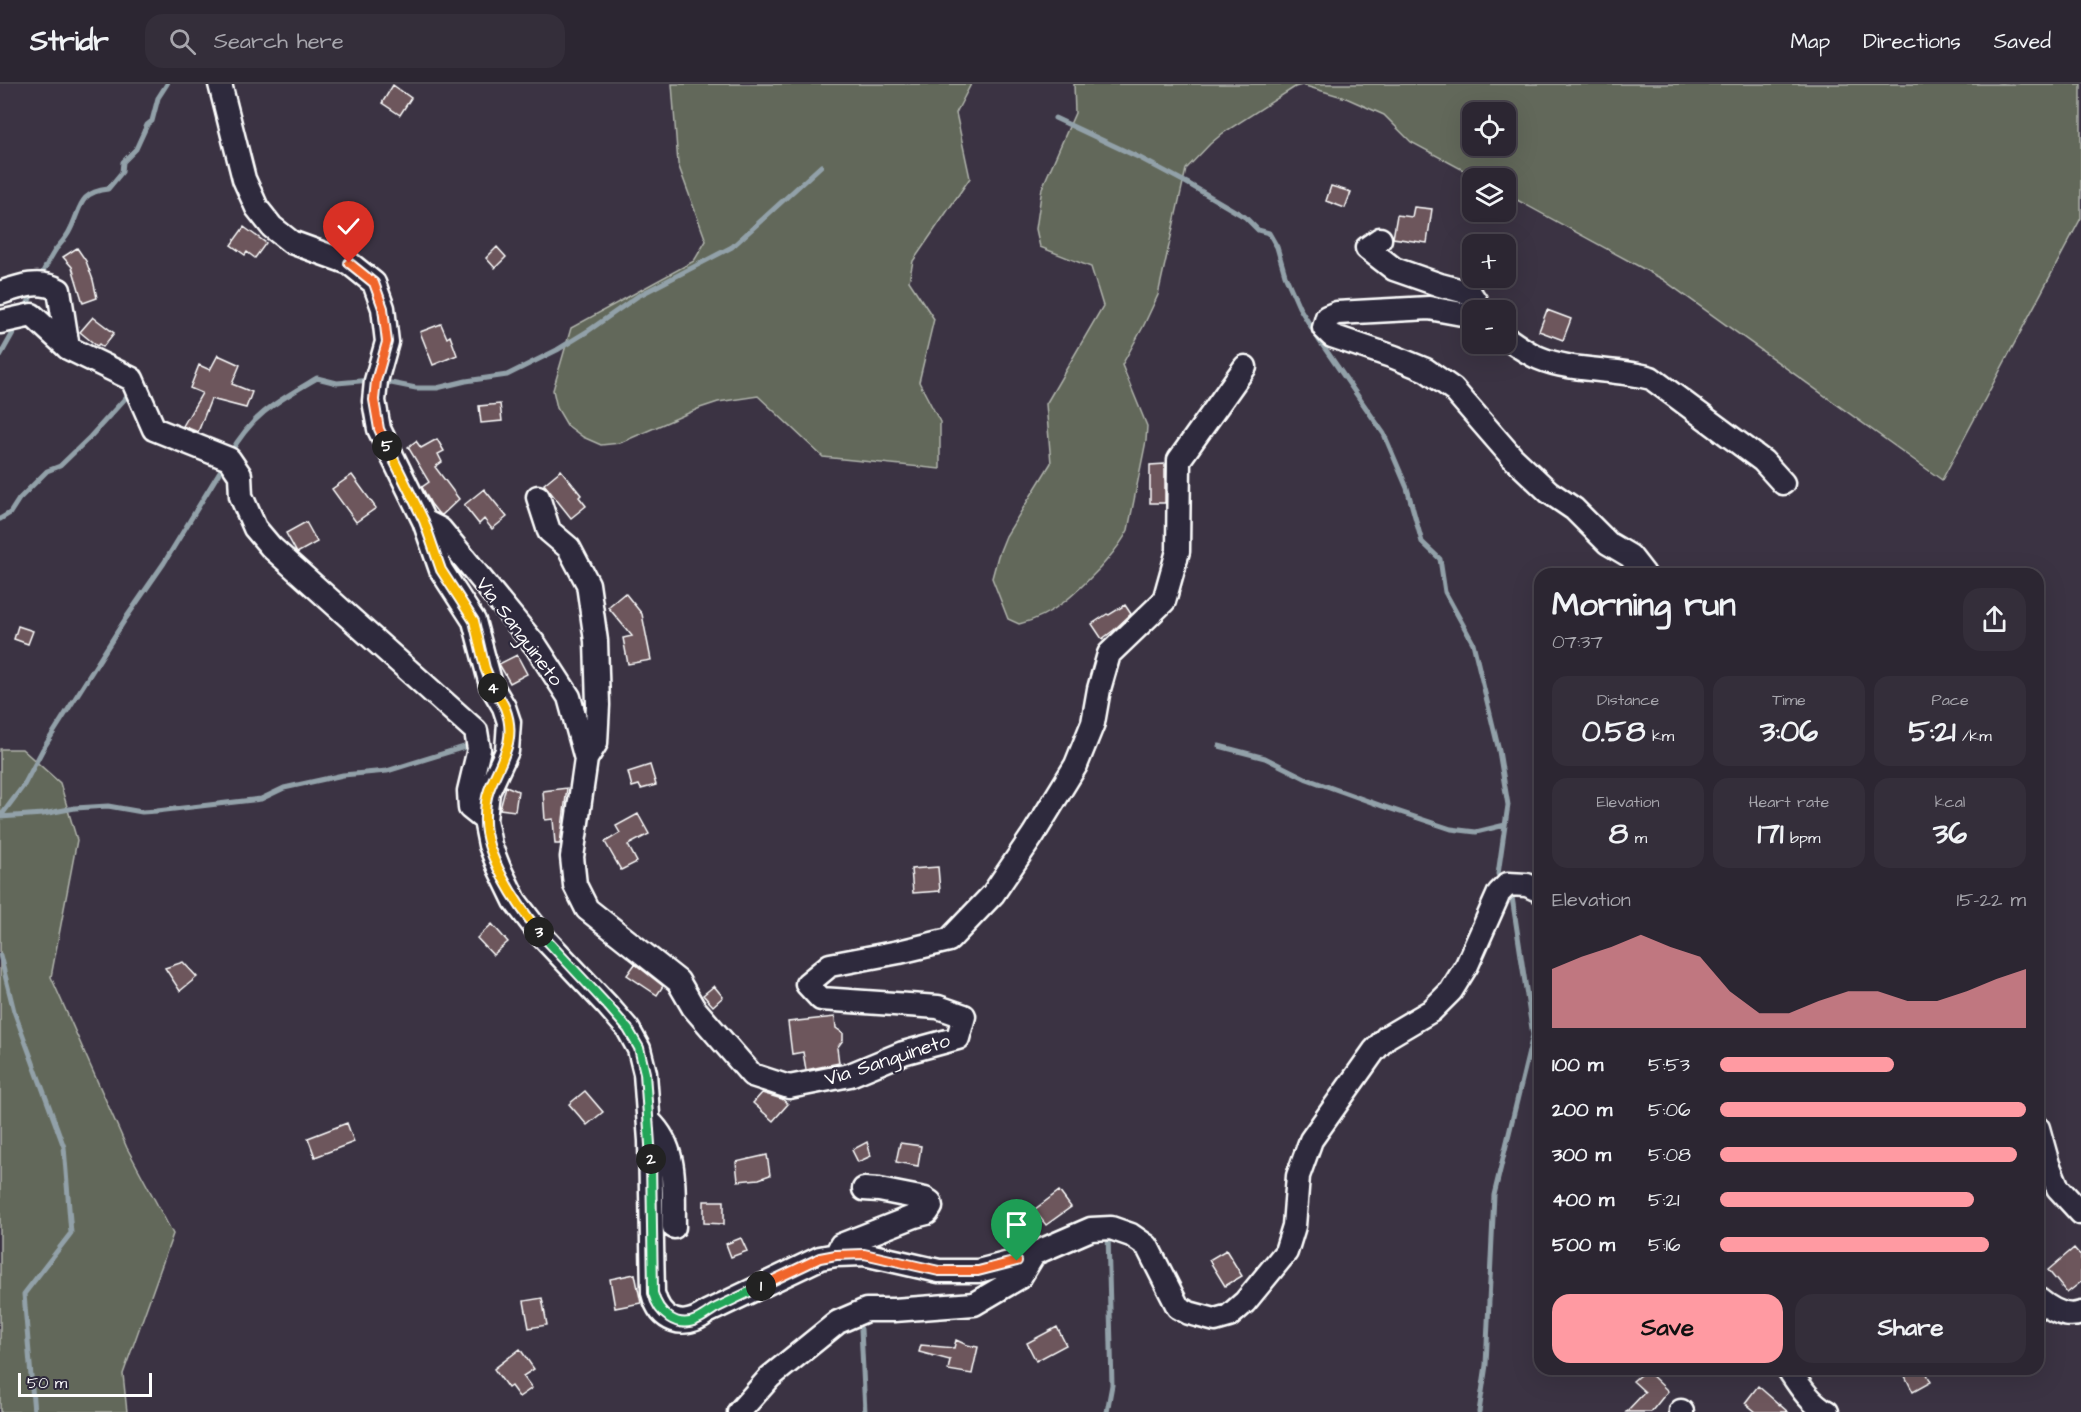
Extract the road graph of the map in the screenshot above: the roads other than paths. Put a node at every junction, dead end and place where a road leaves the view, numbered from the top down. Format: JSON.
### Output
{"nodes":[{"id":1,"x":220,"y":84,"type":"edge"},
{"id":2,"x":1380,"y":239,"type":"dead end"},
{"id":3,"x":0,"y":293,"type":"edge"},
{"id":4,"x":1475,"y":300,"type":"edge"},
{"id":5,"x":1462,"y":314,"type":"edge"},
{"id":6,"x":0,"y":322,"type":"edge"},
{"id":7,"x":1516,"y":344,"type":"edge"},
{"id":8,"x":68,"y":348,"type":"junction"},
{"id":9,"x":1245,"y":367,"type":"dead end"},
{"id":10,"x":1783,"y":483,"type":"dead end"},
{"id":11,"x":538,"y":497,"type":"dead end"},
{"id":12,"x":424,"y":521,"type":"junction"},
{"id":13,"x":1639,"y":568,"type":"edge"},
{"id":14,"x":586,"y":759,"type":"junction"},
{"id":15,"x":484,"y":820,"type":"junction"},
{"id":16,"x":1534,"y":888,"type":"edge"},
{"id":17,"x":649,"y":1121,"type":"junction"},
{"id":18,"x":2044,"y":1150,"type":"edge"},
{"id":19,"x":864,"y":1189,"type":"dead end"},
{"id":20,"x":2081,"y":1213,"type":"edge"},
{"id":21,"x":674,"y":1227,"type":"dead end"},
{"id":22,"x":1034,"y":1254,"type":"junction"},
{"id":23,"x":836,"y":1255,"type":"junction"},
{"id":24,"x":2044,"y":1304,"type":"edge"},
{"id":25,"x":2081,"y":1313,"type":"edge"},
{"id":26,"x":1793,"y":1375,"type":"edge"},
{"id":27,"x":739,"y":1412,"type":"edge"},
{"id":28,"x":1827,"y":1412,"type":"edge"}],
"edges":[{"from":1,"to":12,"type":"street"},
{"from":2,"to":4,"type":"street"},
{"from":3,"to":8,"type":"street"},
{"from":5,"to":13,"type":"street"},
{"from":6,"to":8,"type":"street"},
{"from":7,"to":10,"type":"street"},
{"from":8,"to":15,"type":"street"},
{"from":9,"to":14,"type":"street","name":"Via Sanguineto"},
{"from":11,"to":14,"type":"street","name":"Via Sanguineto"},
{"from":12,"to":14,"type":"street","name":"Via Sanguineto"},
{"from":12,"to":15,"type":"street"},
{"from":15,"to":17,"type":"street"},
{"from":16,"to":22,"type":"street"},
{"from":17,"to":21,"type":"street"},
{"from":17,"to":23,"type":"street"},
{"from":18,"to":20,"type":"street"},
{"from":19,"to":23,"type":"street"},
{"from":22,"to":23,"type":"street"},
{"from":22,"to":27,"type":"street"},
{"from":24,"to":25,"type":"street"},
{"from":26,"to":28,"type":"street"}]}
